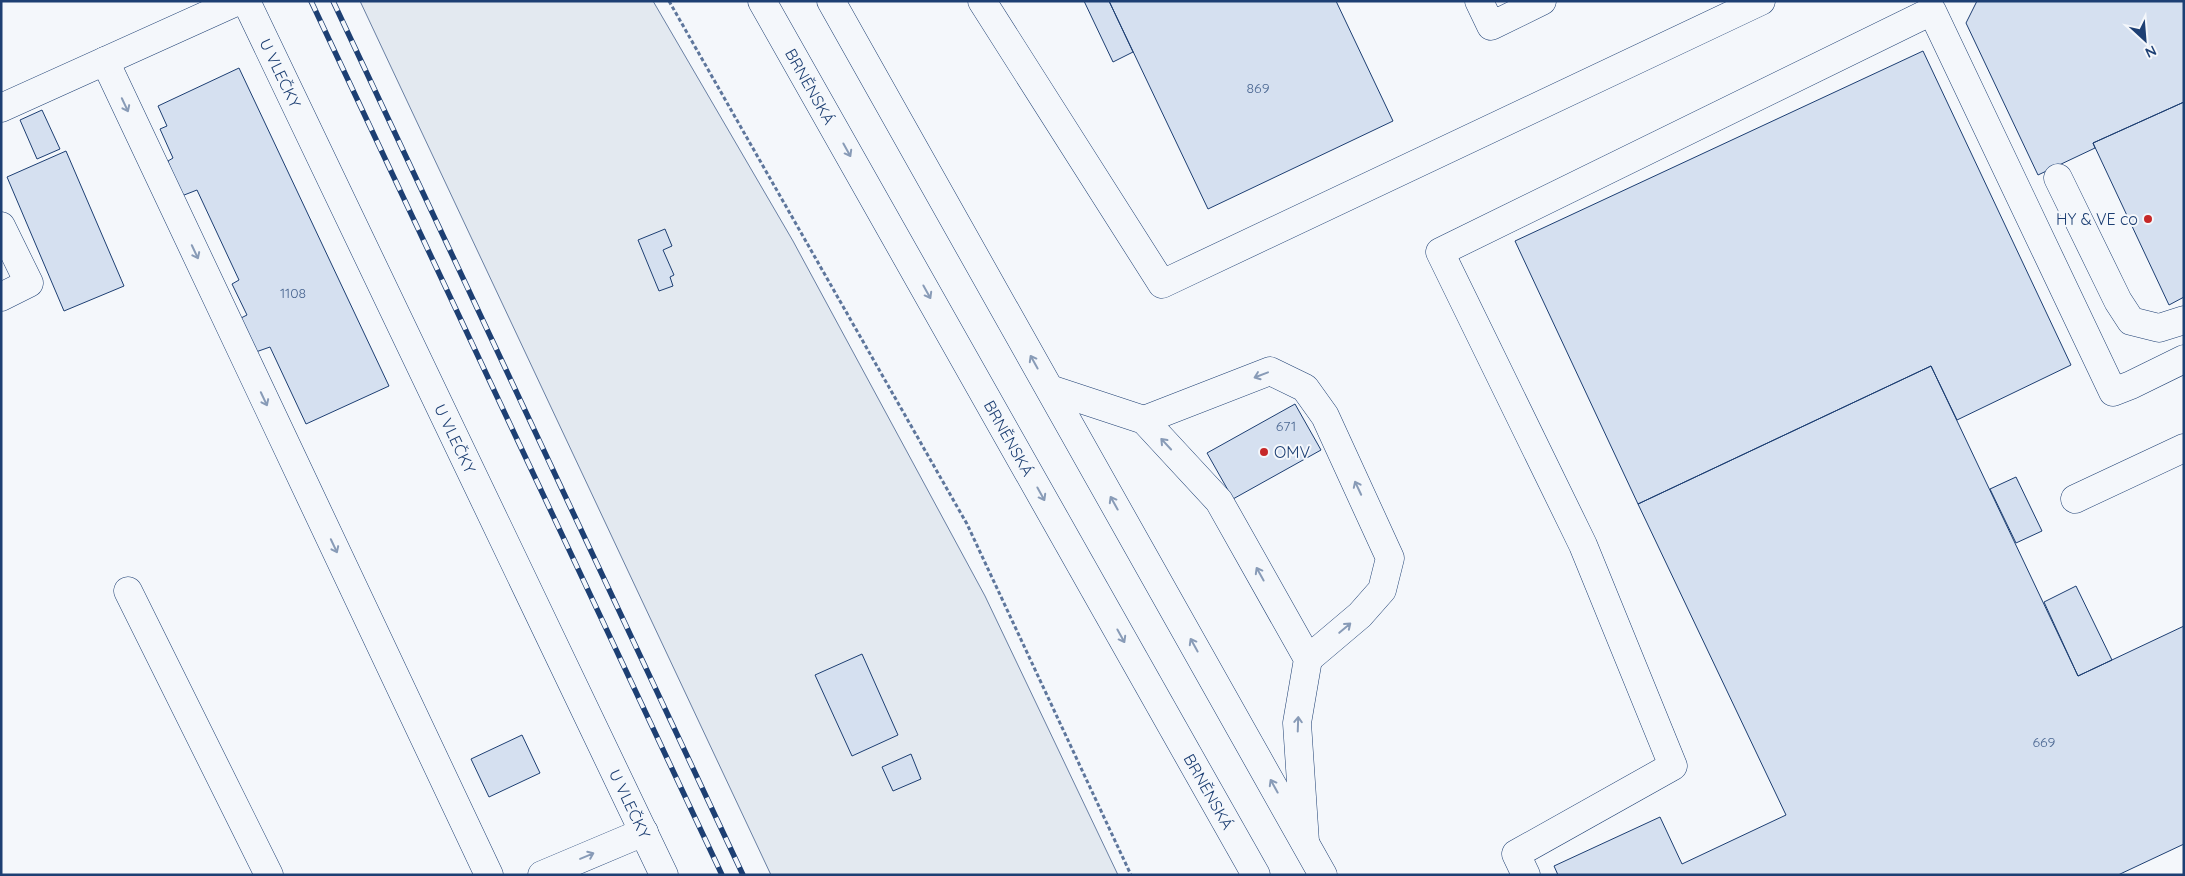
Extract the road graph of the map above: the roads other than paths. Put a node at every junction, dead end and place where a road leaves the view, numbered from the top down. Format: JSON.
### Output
{"nodes":[{"id":1,"x":238,"y":1,"type":"edge"},
{"id":2,"x":246,"y":1,"type":"edge"},
{"id":3,"x":762,"y":1,"type":"edge"},
{"id":4,"x":831,"y":1,"type":"edge"},
{"id":5,"x":982,"y":1,"type":"edge"},
{"id":6,"x":1479,"y":1,"type":"edge"},
{"id":7,"x":1542,"y":1,"type":"edge"},
{"id":8,"x":1761,"y":1,"type":"edge"},
{"id":9,"x":105,"y":61,"type":"junction"},
{"id":10,"x":1,"y":108,"type":"edge"},
{"id":11,"x":2058,"y":178,"type":"dead end"},
{"id":12,"x":1,"y":226,"type":"edge"},
{"id":13,"x":1,"y":297,"type":"edge"},
{"id":14,"x":2184,"y":320,"type":"edge"},
{"id":15,"x":2184,"y":359,"type":"edge"},
{"id":16,"x":1050,"y":389,"type":"junction"},
{"id":17,"x":1144,"y":420,"type":"junction"},
{"id":18,"x":2184,"y":448,"type":"edge"},
{"id":19,"x":2075,"y":499,"type":"dead end"},
{"id":20,"x":128,"y":591,"type":"dead end"},
{"id":21,"x":1308,"y":659,"type":"junction"},
{"id":22,"x":644,"y":832,"type":"junction"},
{"id":23,"x":1305,"y":842,"type":"junction"},
{"id":24,"x":269,"y":875,"type":"edge"},
{"id":25,"x":490,"y":875,"type":"edge"},
{"id":26,"x":542,"y":875,"type":"edge"},
{"id":27,"x":664,"y":875,"type":"edge"},
{"id":28,"x":1256,"y":875,"type":"edge"},
{"id":29,"x":1323,"y":875,"type":"edge"},
{"id":30,"x":1526,"y":875,"type":"edge"}],
"edges":[{"from":1,"to":9,"type":"main road"},
{"from":2,"to":22,"type":"main road","name":"U VLEČKY"},
{"from":3,"to":28,"type":"main road","name":"BRNĚNSKÁ","one_way":true},
{"from":16,"to":4,"type":"main road","one_way":true},
{"from":5,"to":8,"type":"main road"},
{"from":6,"to":7,"type":"main road"},
{"from":9,"to":10,"type":"main road"},
{"from":9,"to":25,"type":"main road","one_way":true},
{"from":11,"to":14,"type":"main road"},
{"from":12,"to":13,"type":"main road"},
{"from":15,"to":30,"type":"main road"},
{"from":16,"to":17,"type":"main road"},
{"from":23,"to":16,"type":"main road","one_way":true},
{"from":21,"to":17,"type":"main road","one_way":true},
{"from":21,"to":17,"type":"main road","one_way":true},
{"from":18,"to":19,"type":"main road"},
{"from":20,"to":24,"type":"main road"},
{"from":23,"to":21,"type":"main road","one_way":true},
{"from":26,"to":22,"type":"main road","one_way":true},
{"from":22,"to":27,"type":"main road","name":"U VLEČKY"},
{"from":23,"to":29,"type":"main road"}]}
